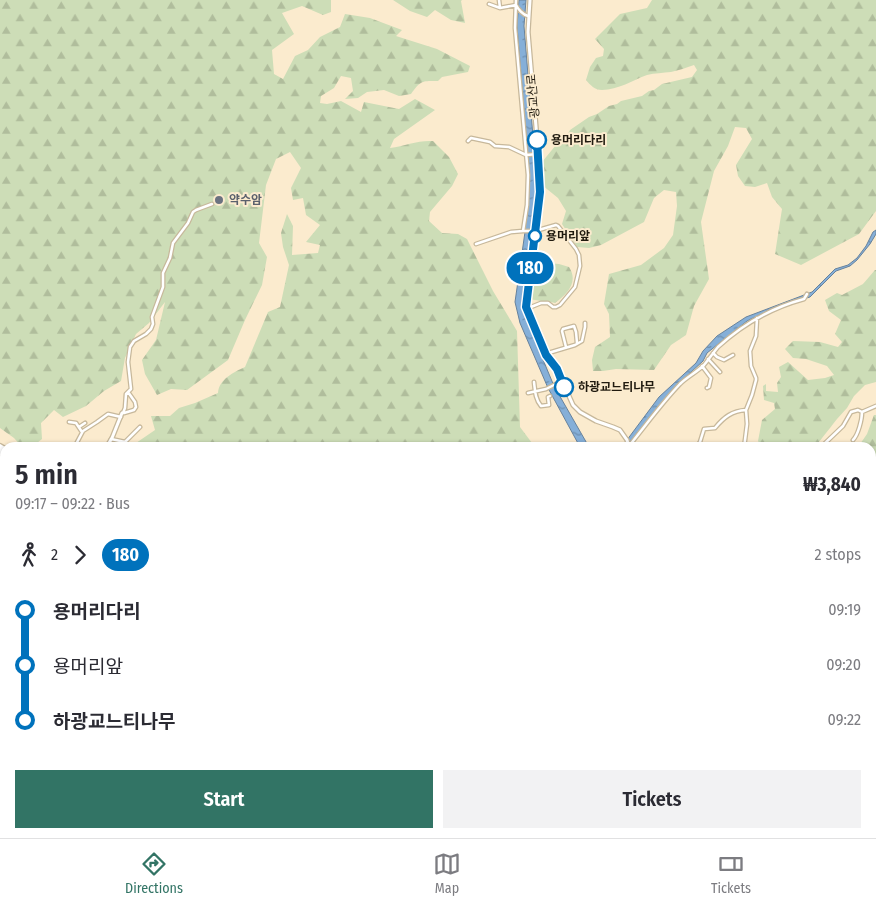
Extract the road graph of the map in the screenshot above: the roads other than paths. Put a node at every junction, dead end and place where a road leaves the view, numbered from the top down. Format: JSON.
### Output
{"nodes":[{"id":1,"x":499,"y":0,"type":"edge"},
{"id":2,"x":516,"y":0,"type":"edge"},
{"id":3,"x":530,"y":0,"type":"edge"},
{"id":4,"x":489,"y":4,"type":"dead end"},
{"id":5,"x":517,"y":6,"type":"junction"},
{"id":6,"x":500,"y":8,"type":"junction"},
{"id":7,"x":527,"y":15,"type":"junction"},
{"id":8,"x":468,"y":142,"type":"dead end"},
{"id":9,"x":526,"y":154,"type":"junction"},
{"id":10,"x":537,"y":154,"type":"junction"},
{"id":11,"x":212,"y":204,"type":"dead end"},
{"id":12,"x":524,"y":231,"type":"junction"},
{"id":13,"x":534,"y":231,"type":"junction"},
{"id":14,"x":476,"y":244,"type":"dead end"},
{"id":15,"x":807,"y":294,"type":"dead end"},
{"id":16,"x":526,"y":309,"type":"junction"},
{"id":17,"x":757,"y":318,"type":"junction"},
{"id":18,"x":585,"y":323,"type":"dead end"},
{"id":19,"x":577,"y":344,"type":"junction"},
{"id":20,"x":566,"y":347,"type":"junction"},
{"id":21,"x":713,"y":353,"type":"junction"},
{"id":22,"x":545,"y":354,"type":"junction"},
{"id":23,"x":733,"y":354,"type":"dead end"},
{"id":24,"x":708,"y":359,"type":"junction"},
{"id":25,"x":702,"y":366,"type":"junction"},
{"id":26,"x":720,"y":372,"type":"dead end"},
{"id":27,"x":534,"y":382,"type":"dead end"},
{"id":28,"x":555,"y":384,"type":"dead end"},
{"id":29,"x":707,"y":388,"type":"dead end"},
{"id":30,"x":535,"y":391,"type":"junction"},
{"id":31,"x":128,"y":392,"type":"junction"},
{"id":32,"x":528,"y":393,"type":"dead end"},
{"id":33,"x":550,"y":396,"type":"dead end"},
{"id":34,"x":876,"y":406,"type":"edge"},
{"id":35,"x":746,"y":410,"type":"junction"},
{"id":36,"x":862,"y":412,"type":"junction"},
{"id":37,"x":122,"y":415,"type":"junction"},
{"id":38,"x":70,"y":422,"type":"dead end"},
{"id":39,"x":86,"y":422,"type":"dead end"},
{"id":40,"x":79,"y":427,"type":"junction"},
{"id":41,"x":140,"y":427,"type":"dead end"},
{"id":42,"x":82,"y":432,"type":"junction"},
{"id":43,"x":111,"y":440,"type":"joint"},
{"id":44,"x":852,"y":440,"type":"dead end"},
{"id":45,"x":77,"y":442,"type":"edge"},
{"id":46,"x":628,"y":442,"type":"edge"},
{"id":47,"x":632,"y":442,"type":"edge"},
{"id":48,"x":700,"y":442,"type":"edge"},
{"id":49,"x":745,"y":442,"type":"edge"},
{"id":50,"x":827,"y":442,"type":"edge"}],
"edges":[{"from":1,"to":6,"type":"street"},
{"from":2,"to":5,"type":"street"},
{"from":3,"to":7,"type":"street","name":"광교산로"},
{"from":4,"to":6,"type":"street"},
{"from":5,"to":6,"type":"street"},
{"from":5,"to":7,"type":"street"},
{"from":5,"to":9,"type":"street"},
{"from":7,"to":10,"type":"street","name":"광교산로"},
{"from":8,"to":9,"type":"street"},
{"from":9,"to":10,"type":"street"},
{"from":9,"to":12,"type":"street"},
{"from":10,"to":13,"type":"street","name":"광교산로"},
{"from":11,"to":31,"type":"street"},
{"from":12,"to":13,"type":"street"},
{"from":12,"to":14,"type":"street"},
{"from":13,"to":16,"type":"street","name":"광교산로"},
{"from":13,"to":16,"type":"street"},
{"from":15,"to":17,"type":"street"},
{"from":16,"to":22,"type":"street","name":"광교산로"},
{"from":17,"to":21,"type":"street"},
{"from":17,"to":35,"type":"street"},
{"from":18,"to":19,"type":"street"},
{"from":19,"to":20,"type":"street"},
{"from":19,"to":20,"type":"street"},
{"from":20,"to":22,"type":"street"},
{"from":21,"to":23,"type":"street"},
{"from":21,"to":24,"type":"street"},
{"from":22,"to":46,"type":"street","name":"광교산로"},
{"from":24,"to":25,"type":"street"},
{"from":24,"to":26,"type":"street"},
{"from":25,"to":29,"type":"street"},
{"from":25,"to":47,"type":"street"},
{"from":27,"to":30,"type":"street"},
{"from":28,"to":30,"type":"street"},
{"from":30,"to":32,"type":"street"},
{"from":30,"to":33,"type":"street"},
{"from":31,"to":37,"type":"street"},
{"from":31,"to":37,"type":"street"},
{"from":34,"to":36,"type":"street"},
{"from":35,"to":48,"type":"street"},
{"from":35,"to":49,"type":"street"},
{"from":36,"to":44,"type":"street"},
{"from":36,"to":50,"type":"street"},
{"from":37,"to":42,"type":"street"},
{"from":37,"to":43,"type":"street"},
{"from":38,"to":40,"type":"street"},
{"from":39,"to":40,"type":"street"},
{"from":40,"to":42,"type":"street"},
{"from":41,"to":43,"type":"street"},
{"from":42,"to":45,"type":"street"}]}
